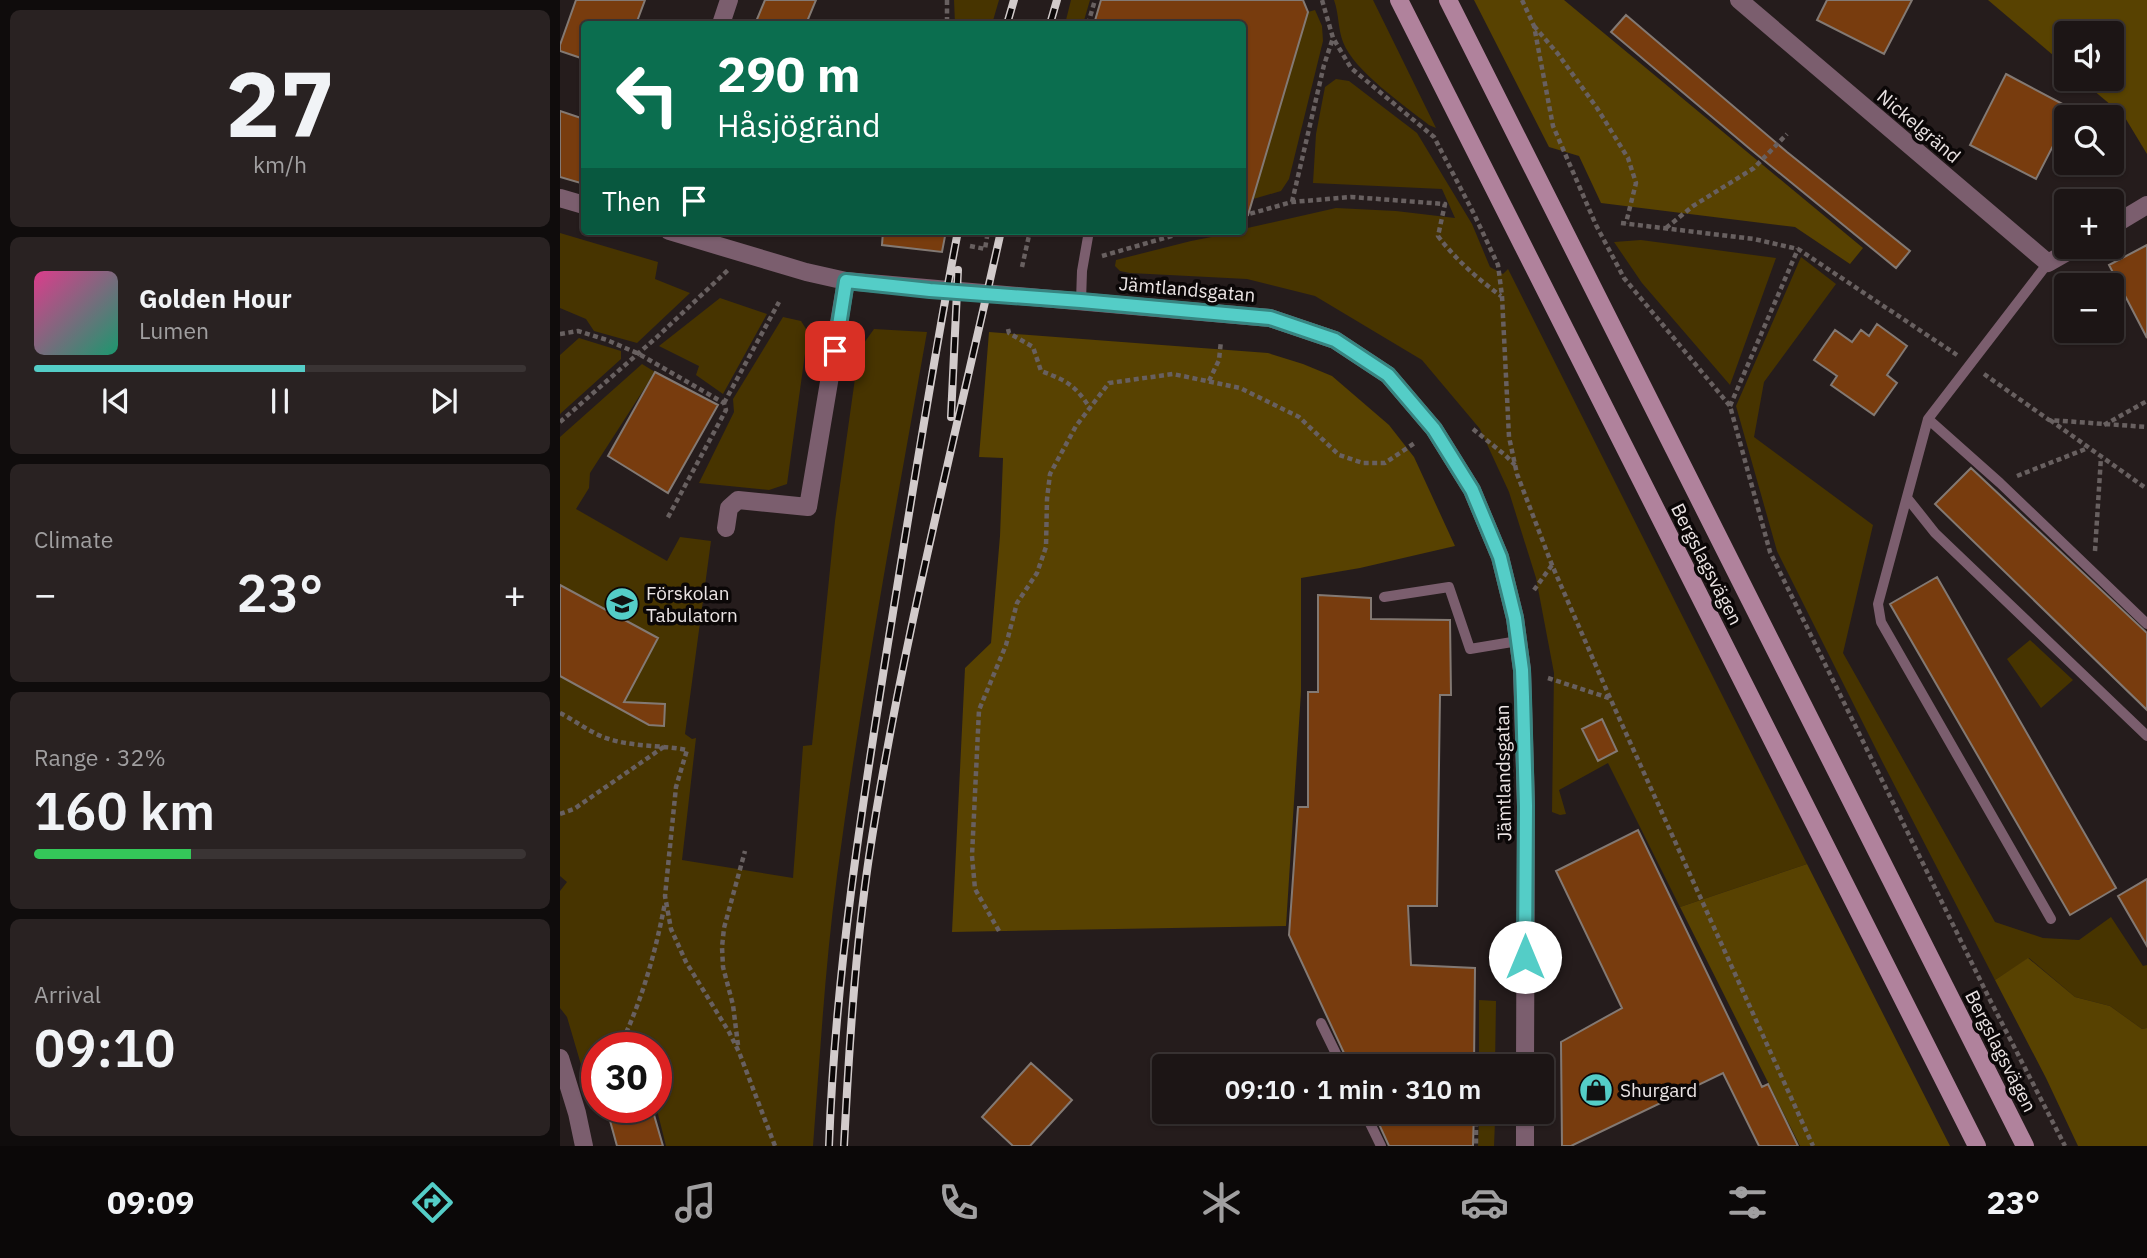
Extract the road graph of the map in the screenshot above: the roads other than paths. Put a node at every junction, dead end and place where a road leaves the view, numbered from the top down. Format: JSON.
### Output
{"nodes":[{"id":1,"x":729,"y":0,"type":"edge"},
{"id":2,"x":1399,"y":0,"type":"edge"},
{"id":3,"x":1448,"y":0,"type":"edge"},
{"id":4,"x":1739,"y":0,"type":"edge"},
{"id":5,"x":722,"y":21,"type":"edge"},
{"id":6,"x":560,"y":198,"type":"edge"},
{"id":7,"x":581,"y":204,"type":"edge"},
{"id":8,"x":2147,"y":205,"type":"edge"},
{"id":9,"x":2124,"y":219,"type":"edge"},
{"id":10,"x":682,"y":235,"type":"edge"},
{"id":11,"x":1088,"y":235,"type":"edge"},
{"id":12,"x":2055,"y":259,"type":"edge"},
{"id":13,"x":2048,"y":263,"type":"junction"},
{"id":14,"x":846,"y":281,"type":"junction"},
{"id":15,"x":1081,"y":301,"type":"junction"},
{"id":16,"x":1928,"y":419,"type":"junction"},
{"id":17,"x":1908,"y":499,"type":"junction"},
{"id":18,"x":726,"y":527,"type":"dead end"},
{"id":19,"x":1384,"y":597,"type":"dead end"},
{"id":20,"x":2147,"y":624,"type":"edge"},
{"id":21,"x":1518,"y":641,"type":"junction"},
{"id":22,"x":2147,"y":736,"type":"edge"},
{"id":23,"x":2051,"y":919,"type":"dead end"},
{"id":24,"x":1321,"y":1023,"type":"dead end"},
{"id":25,"x":1336,"y":1054,"type":"edge"},
{"id":26,"x":1525,"y":1054,"type":"edge"},
{"id":27,"x":560,"y":1058,"type":"edge"},
{"id":28,"x":1370,"y":1124,"type":"edge"},
{"id":29,"x":1525,"y":1124,"type":"edge"},
{"id":30,"x":584,"y":1146,"type":"edge"},
{"id":31,"x":1381,"y":1146,"type":"edge"},
{"id":32,"x":1525,"y":1146,"type":"edge"},
{"id":33,"x":1977,"y":1146,"type":"edge"},
{"id":34,"x":2025,"y":1146,"type":"edge"}],
"edges":[{"from":1,"to":5,"type":"street"},
{"from":2,"to":33,"type":"main road","name":"Bergslagsvägen"},
{"from":3,"to":34,"type":"main road","name":"Bergslagsvägen"},
{"from":4,"to":13,"type":"street","name":"Nickelgränd"},
{"from":6,"to":7,"type":"street"},
{"from":8,"to":9,"type":"street"},
{"from":10,"to":14,"type":"street","name":"Jämtlandsgatan"},
{"from":11,"to":15,"type":"lane"},
{"from":12,"to":13,"type":"street"},
{"from":13,"to":16,"type":"lane"},
{"from":14,"to":15,"type":"street","name":"Jämtlandsgatan"},
{"from":14,"to":18,"type":"street"},
{"from":15,"to":21,"type":"street","name":"Jämtlandsgatan"},
{"from":16,"to":17,"type":"lane"},
{"from":16,"to":20,"type":"lane"},
{"from":17,"to":22,"type":"lane"},
{"from":17,"to":23,"type":"lane"},
{"from":19,"to":21,"type":"lane"},
{"from":21,"to":26,"type":"street","name":"Jämtlandsgatan"},
{"from":24,"to":25,"type":"lane"},
{"from":27,"to":30,"type":"street"},
{"from":28,"to":31,"type":"lane"},
{"from":29,"to":32,"type":"street"}]}
